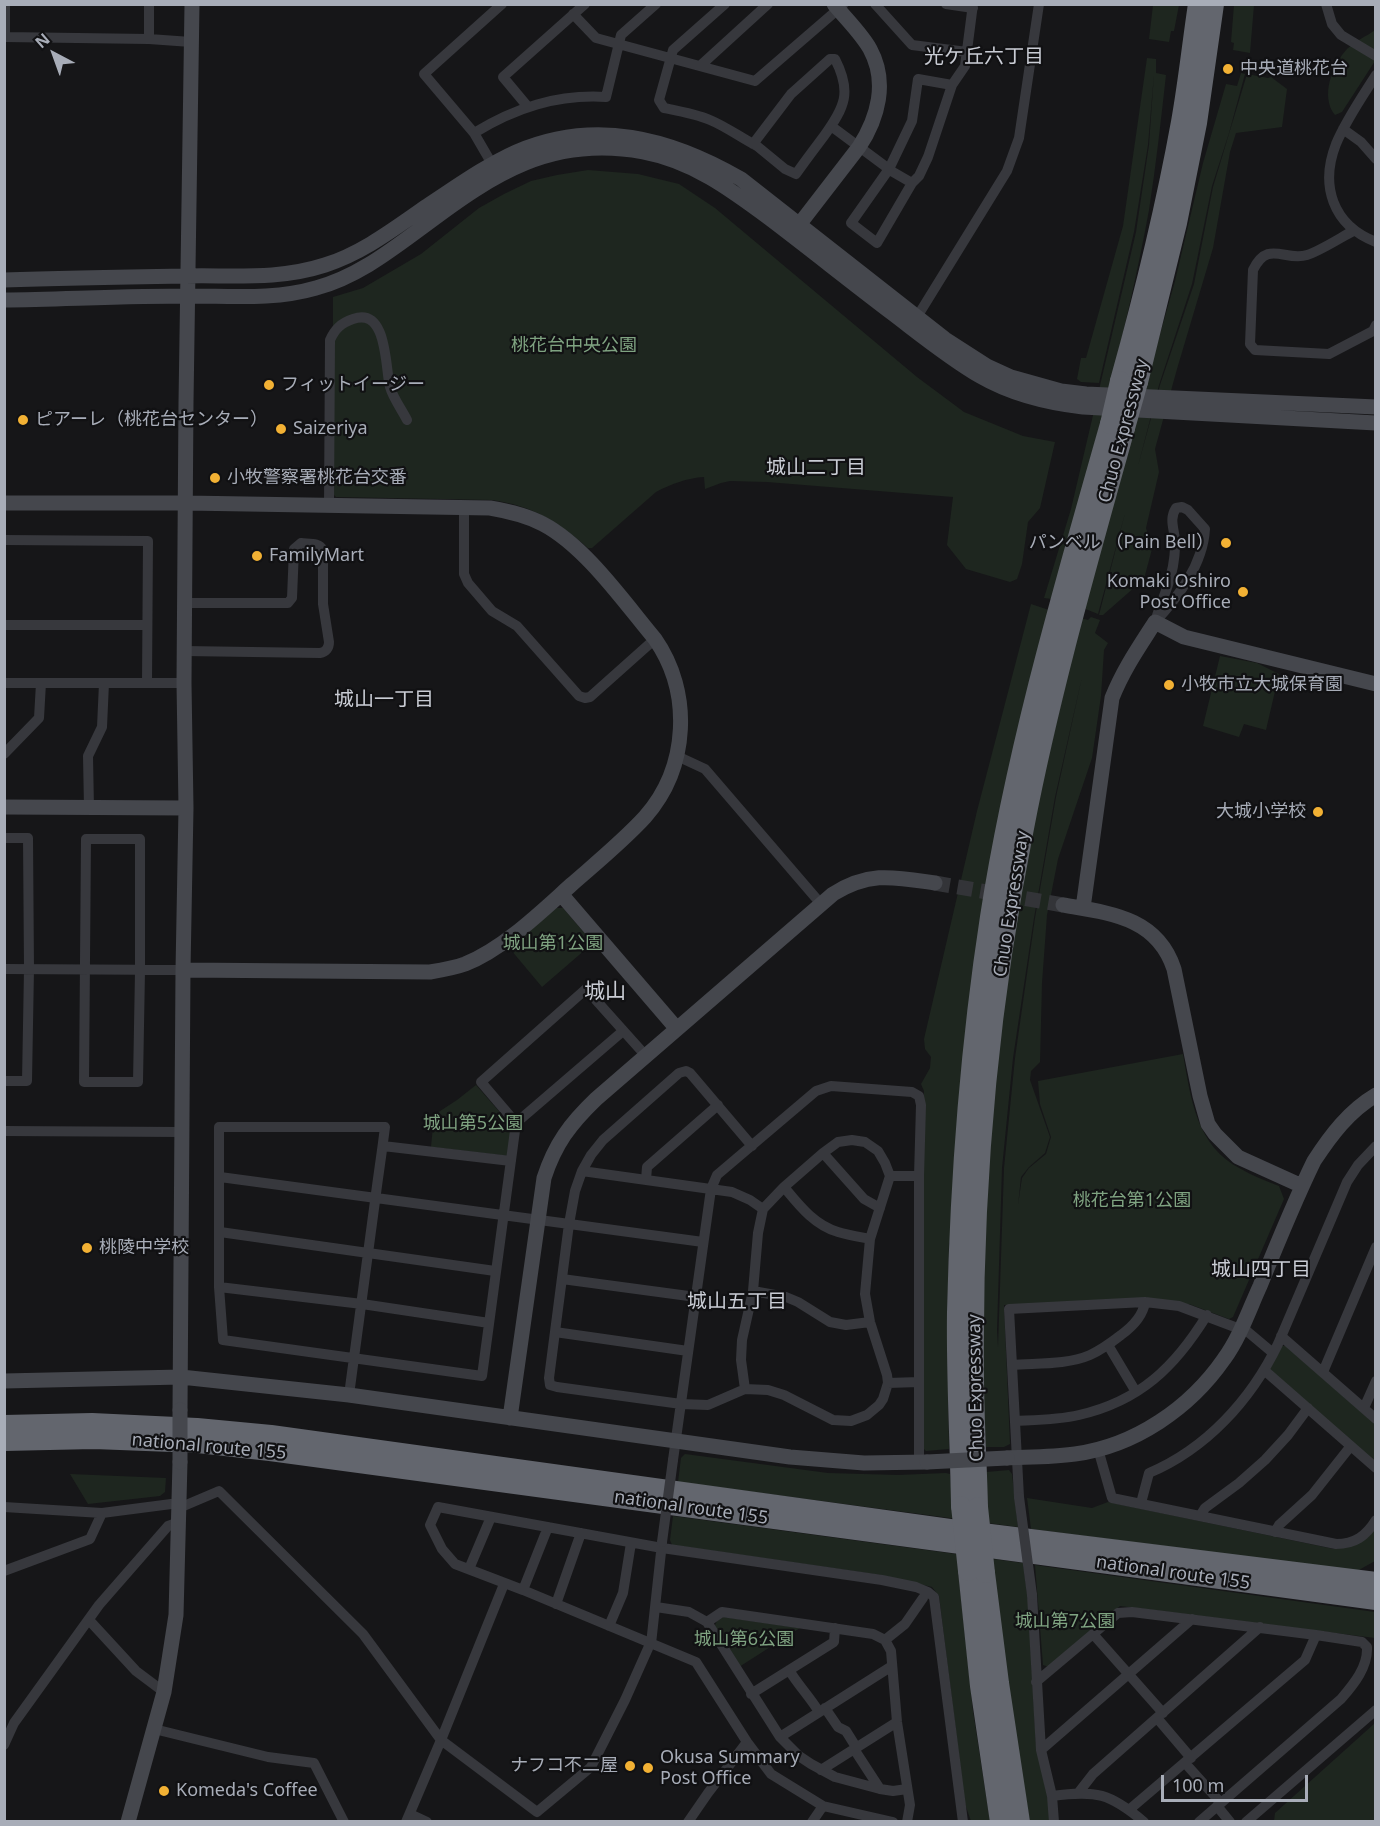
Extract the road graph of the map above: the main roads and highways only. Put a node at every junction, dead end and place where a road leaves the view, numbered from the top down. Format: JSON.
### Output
{"nodes":[{"id":1,"x":1198,"y":4,"type":"edge"},
{"id":2,"x":1214,"y":4,"type":"edge"},
{"id":3,"x":1129,"y":381,"type":"junction"},
{"id":4,"x":4,"y":1425,"type":"edge"},
{"id":5,"x":4,"y":1441,"type":"edge"},
{"id":6,"x":976,"y":1572,"type":"junction"},
{"id":7,"x":1376,"y":1582,"type":"edge"},
{"id":8,"x":1376,"y":1600,"type":"edge"},
{"id":9,"x":1000,"y":1821,"type":"edge"},
{"id":10,"x":1020,"y":1821,"type":"edge"}],
"edges":[{"from":1,"to":3,"type":"highway","name":"Chuo Expressway"},
{"from":2,"to":3,"type":"highway","name":"Chuo Expressway"},
{"from":3,"to":6,"type":"highway","name":"Chuo Expressway","bridge":true},
{"from":4,"to":7,"type":"highway","name":"national route 155"},
{"from":5,"to":8,"type":"highway","name":"national route 155"},
{"from":6,"to":9,"type":"highway","name":"Chuo Expressway"},
{"from":6,"to":10,"type":"highway","name":"Chuo Expressway"}]}
